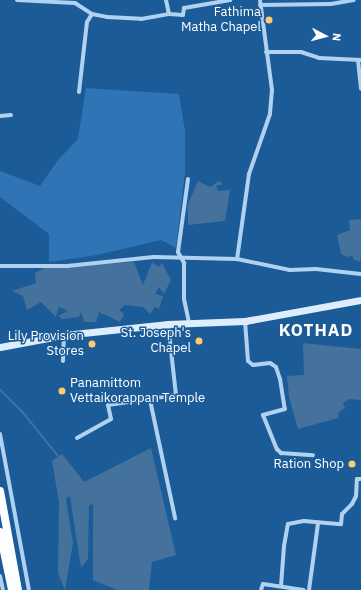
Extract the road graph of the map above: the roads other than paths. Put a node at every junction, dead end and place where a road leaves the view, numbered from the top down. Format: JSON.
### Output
{"nodes":[{"id":1,"x":17,"y":0,"type":"edge"},
{"id":2,"x":166,"y":0,"type":"edge"},
{"id":3,"x":230,"y":0,"type":"edge"},
{"id":4,"x":354,"y":0,"type":"edge"},
{"id":5,"x":47,"y":1,"type":"edge"},
{"id":6,"x":260,"y":2,"type":"edge"},
{"id":7,"x":92,"y":14,"type":"junction"},
{"id":8,"x":169,"y":14,"type":"junction"},
{"id":9,"x":266,"y":52,"type":"junction"},
{"id":10,"x":359,"y":60,"type":"edge"},
{"id":11,"x":361,"y":89,"type":"edge"},
{"id":12,"x":79,"y":92,"type":"dead end"},
{"id":13,"x":11,"y":115,"type":"dead end"},
{"id":14,"x":0,"y":116,"type":"edge"},
{"id":15,"x":188,"y":179,"type":"dead end"},
{"id":16,"x":181,"y":258,"type":"junction"},
{"id":17,"x":237,"y":259,"type":"junction"},
{"id":18,"x":0,"y":266,"type":"edge"},
{"id":19,"x":361,"y":274,"type":"edge"},
{"id":20,"x":361,"y":300,"type":"edge"},
{"id":21,"x":245,"y":321,"type":"junction"},
{"id":22,"x":189,"y":322,"type":"junction"},
{"id":23,"x":168,"y":324,"type":"junction"},
{"id":24,"x":64,"y":335,"type":"junction"},
{"id":25,"x":0,"y":347,"type":"edge"},
{"id":26,"x":63,"y":361,"type":"dead end"},
{"id":27,"x":150,"y":400,"type":"junction"},
{"id":28,"x":0,"y":434,"type":"edge"},
{"id":29,"x":77,"y":438,"type":"dead end"},
{"id":30,"x":313,"y":455,"type":"dead end"},
{"id":31,"x":361,"y":479,"type":"edge"},
{"id":32,"x":0,"y":491,"type":"edge"},
{"id":33,"x":175,"y":518,"type":"dead end"},
{"id":34,"x":318,"y":523,"type":"junction"},
{"id":35,"x":0,"y":532,"type":"edge"},
{"id":36,"x":9,"y":564,"type":"junction"},
{"id":37,"x":0,"y":576,"type":"edge"},
{"id":38,"x":281,"y":586,"type":"junction"},
{"id":39,"x":3,"y":590,"type":"edge"},
{"id":40,"x":12,"y":590,"type":"edge"},
{"id":41,"x":18,"y":590,"type":"edge"},
{"id":42,"x":29,"y":590,"type":"edge"},
{"id":43,"x":261,"y":590,"type":"edge"},
{"id":44,"x":304,"y":590,"type":"edge"},
{"id":45,"x":309,"y":590,"type":"edge"}],
"edges":[{"from":1,"to":5,"type":"street"},
{"from":2,"to":8,"type":"street"},
{"from":3,"to":8,"type":"street"},
{"from":4,"to":6,"type":"street"},
{"from":5,"to":7,"type":"street"},
{"from":6,"to":9,"type":"street"},
{"from":7,"to":8,"type":"street"},
{"from":7,"to":12,"type":"street"},
{"from":9,"to":10,"type":"street"},
{"from":9,"to":17,"type":"street"},
{"from":10,"to":11,"type":"street"},
{"from":13,"to":14,"type":"street"},
{"from":15,"to":16,"type":"street"},
{"from":16,"to":17,"type":"street"},
{"from":16,"to":18,"type":"street"},
{"from":16,"to":22,"type":"street"},
{"from":17,"to":19,"type":"street"},
{"from":20,"to":21,"type":"main road"},
{"from":21,"to":22,"type":"main road"},
{"from":21,"to":30,"type":"street"},
{"from":22,"to":23,"type":"main road"},
{"from":23,"to":24,"type":"main road"},
{"from":23,"to":27,"type":"street"},
{"from":24,"to":25,"type":"main road"},
{"from":24,"to":26,"type":"street"},
{"from":27,"to":29,"type":"street"},
{"from":27,"to":33,"type":"street"},
{"from":28,"to":42,"type":"street"},
{"from":31,"to":34,"type":"street"},
{"from":32,"to":36,"type":"highway"},
{"from":34,"to":38,"type":"street"},
{"from":34,"to":45,"type":"street"},
{"from":35,"to":36,"type":"highway"},
{"from":36,"to":40,"type":"highway"},
{"from":36,"to":41,"type":"highway"},
{"from":37,"to":39,"type":"street"},
{"from":38,"to":43,"type":"street"},
{"from":38,"to":44,"type":"street"}]}
